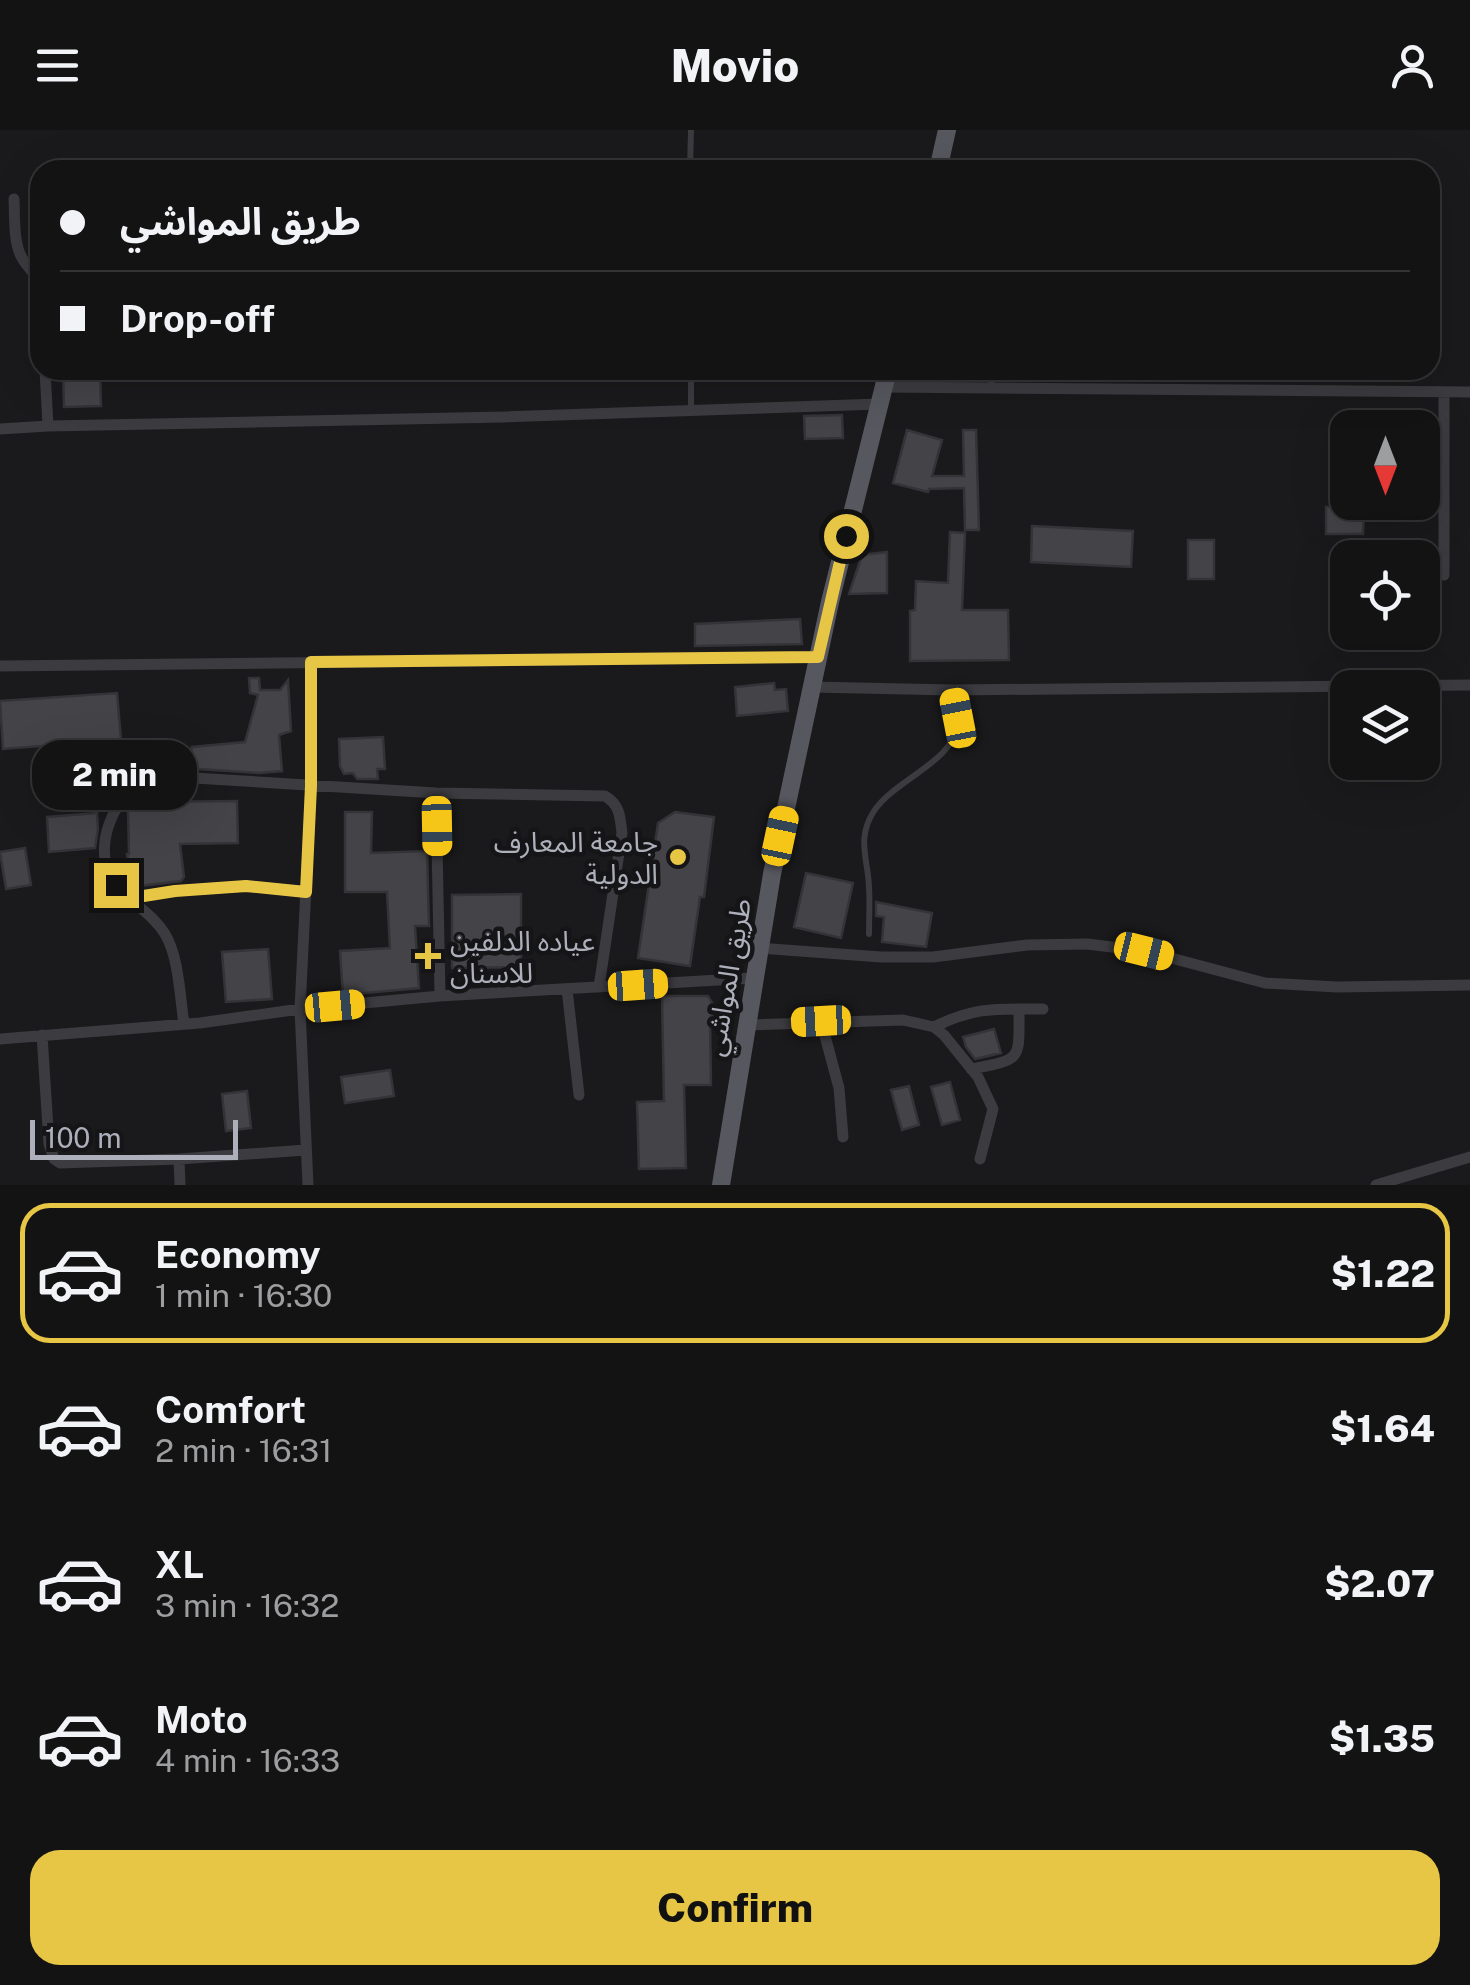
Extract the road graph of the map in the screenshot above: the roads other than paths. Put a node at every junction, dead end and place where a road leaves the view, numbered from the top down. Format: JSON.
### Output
{"nodes":[{"id":1,"x":690,"y":130,"type":"edge"},
{"id":2,"x":947,"y":130,"type":"edge"},
{"id":3,"x":690,"y":160,"type":"edge"},
{"id":4,"x":940,"y":160,"type":"edge"},
{"id":5,"x":14,"y":198,"type":"dead end"},
{"id":6,"x":30,"y":266,"type":"edge"},
{"id":7,"x":46,"y":380,"type":"edge"},
{"id":8,"x":690,"y":380,"type":"edge"},
{"id":9,"x":991,"y":380,"type":"edge"},
{"id":10,"x":884,"y":387,"type":"edge"},
{"id":11,"x":991,"y":388,"type":"junction"},
{"id":12,"x":1470,"y":392,"type":"edge"},
{"id":13,"x":1444,"y":393,"type":"junction"},
{"id":14,"x":690,"y":410,"type":"junction"},
{"id":15,"x":48,"y":426,"type":"junction"},
{"id":16,"x":0,"y":429,"type":"edge"},
{"id":17,"x":1444,"y":575,"type":"dead end"},
{"id":18,"x":818,"y":657,"type":"junction"},
{"id":19,"x":311,"y":662,"type":"junction"},
{"id":20,"x":0,"y":666,"type":"edge"},
{"id":21,"x":1470,"y":685,"type":"edge"},
{"id":22,"x":811,"y":687,"type":"junction"},
{"id":23,"x":953,"y":690,"type":"junction"},
{"id":24,"x":311,"y":786,"type":"junction"},
{"id":25,"x":436,"y":793,"type":"junction"},
{"id":26,"x":306,"y":892,"type":"junction"},
{"id":27,"x":131,"y":898,"type":"junction"},
{"id":28,"x":870,"y":934,"type":"dead end"},
{"id":29,"x":760,"y":948,"type":"junction"},
{"id":30,"x":754,"y":978,"type":"junction"},
{"id":31,"x":1470,"y":986,"type":"edge"},
{"id":32,"x":600,"y":988,"type":"junction"},
{"id":33,"x":567,"y":989,"type":"junction"},
{"id":34,"x":440,"y":996,"type":"junction"},
{"id":35,"x":300,"y":1009,"type":"junction"},
{"id":36,"x":1019,"y":1009,"type":"junction"},
{"id":37,"x":1044,"y":1009,"type":"dead end"},
{"id":38,"x":821,"y":1021,"type":"junction"},
{"id":39,"x":184,"y":1024,"type":"junction"},
{"id":40,"x":746,"y":1025,"type":"junction"},
{"id":41,"x":934,"y":1027,"type":"junction"},
{"id":42,"x":42,"y":1036,"type":"junction"},
{"id":43,"x":0,"y":1039,"type":"edge"},
{"id":44,"x":971,"y":1068,"type":"junction"},
{"id":45,"x":579,"y":1094,"type":"dead end"},
{"id":46,"x":843,"y":1137,"type":"dead end"},
{"id":47,"x":306,"y":1150,"type":"junction"},
{"id":48,"x":1470,"y":1157,"type":"edge"},
{"id":49,"x":179,"y":1159,"type":"junction"},
{"id":50,"x":980,"y":1159,"type":"dead end"},
{"id":51,"x":180,"y":1185,"type":"edge"},
{"id":52,"x":308,"y":1185,"type":"edge"},
{"id":53,"x":721,"y":1185,"type":"edge"},
{"id":54,"x":1376,"y":1185,"type":"edge"}],
"edges":[{"from":1,"to":3,"type":"lane"},
{"from":2,"to":4,"type":"main road"},
{"from":5,"to":6,"type":"street"},
{"from":7,"to":15,"type":"street"},
{"from":8,"to":14,"type":"lane"},
{"from":9,"to":11,"type":"lane"},
{"from":10,"to":11,"type":"street"},
{"from":10,"to":14,"type":"street"},
{"from":10,"to":18,"type":"main road","name":"طريق المواشي"},
{"from":11,"to":13,"type":"street"},
{"from":12,"to":13,"type":"street"},
{"from":13,"to":17,"type":"street"},
{"from":14,"to":15,"type":"street"},
{"from":15,"to":16,"type":"street"},
{"from":18,"to":19,"type":"street"},
{"from":18,"to":22,"type":"main road","name":"طريق المواشي"},
{"from":19,"to":20,"type":"street"},
{"from":19,"to":24,"type":"street"},
{"from":21,"to":23,"type":"street"},
{"from":22,"to":23,"type":"street"},
{"from":22,"to":29,"type":"main road","name":"طريق المواشي"},
{"from":23,"to":28,"type":"lane"},
{"from":24,"to":25,"type":"street"},
{"from":24,"to":26,"type":"street"},
{"from":24,"to":27,"type":"street"},
{"from":25,"to":32,"type":"street"},
{"from":25,"to":34,"type":"street"},
{"from":26,"to":27,"type":"street"},
{"from":26,"to":35,"type":"street"},
{"from":27,"to":39,"type":"street"},
{"from":29,"to":30,"type":"main road","name":"طريق المواشي"},
{"from":29,"to":31,"type":"street"},
{"from":30,"to":32,"type":"street"},
{"from":30,"to":40,"type":"main road","name":"طريق المواشي"},
{"from":32,"to":33,"type":"street"},
{"from":33,"to":34,"type":"street"},
{"from":33,"to":45,"type":"street"},
{"from":34,"to":35,"type":"street"},
{"from":35,"to":39,"type":"street"},
{"from":35,"to":47,"type":"street"},
{"from":36,"to":37,"type":"street"},
{"from":36,"to":41,"type":"street"},
{"from":36,"to":44,"type":"street"},
{"from":38,"to":40,"type":"street"},
{"from":38,"to":41,"type":"street"},
{"from":38,"to":46,"type":"street"},
{"from":39,"to":42,"type":"street"},
{"from":40,"to":53,"type":"main road","name":"طريق المواشي"},
{"from":41,"to":44,"type":"street"},
{"from":42,"to":43,"type":"street"},
{"from":42,"to":49,"type":"street"},
{"from":44,"to":50,"type":"street"},
{"from":47,"to":49,"type":"street"},
{"from":47,"to":52,"type":"street"},
{"from":48,"to":54,"type":"street"},
{"from":49,"to":51,"type":"street"}]}
